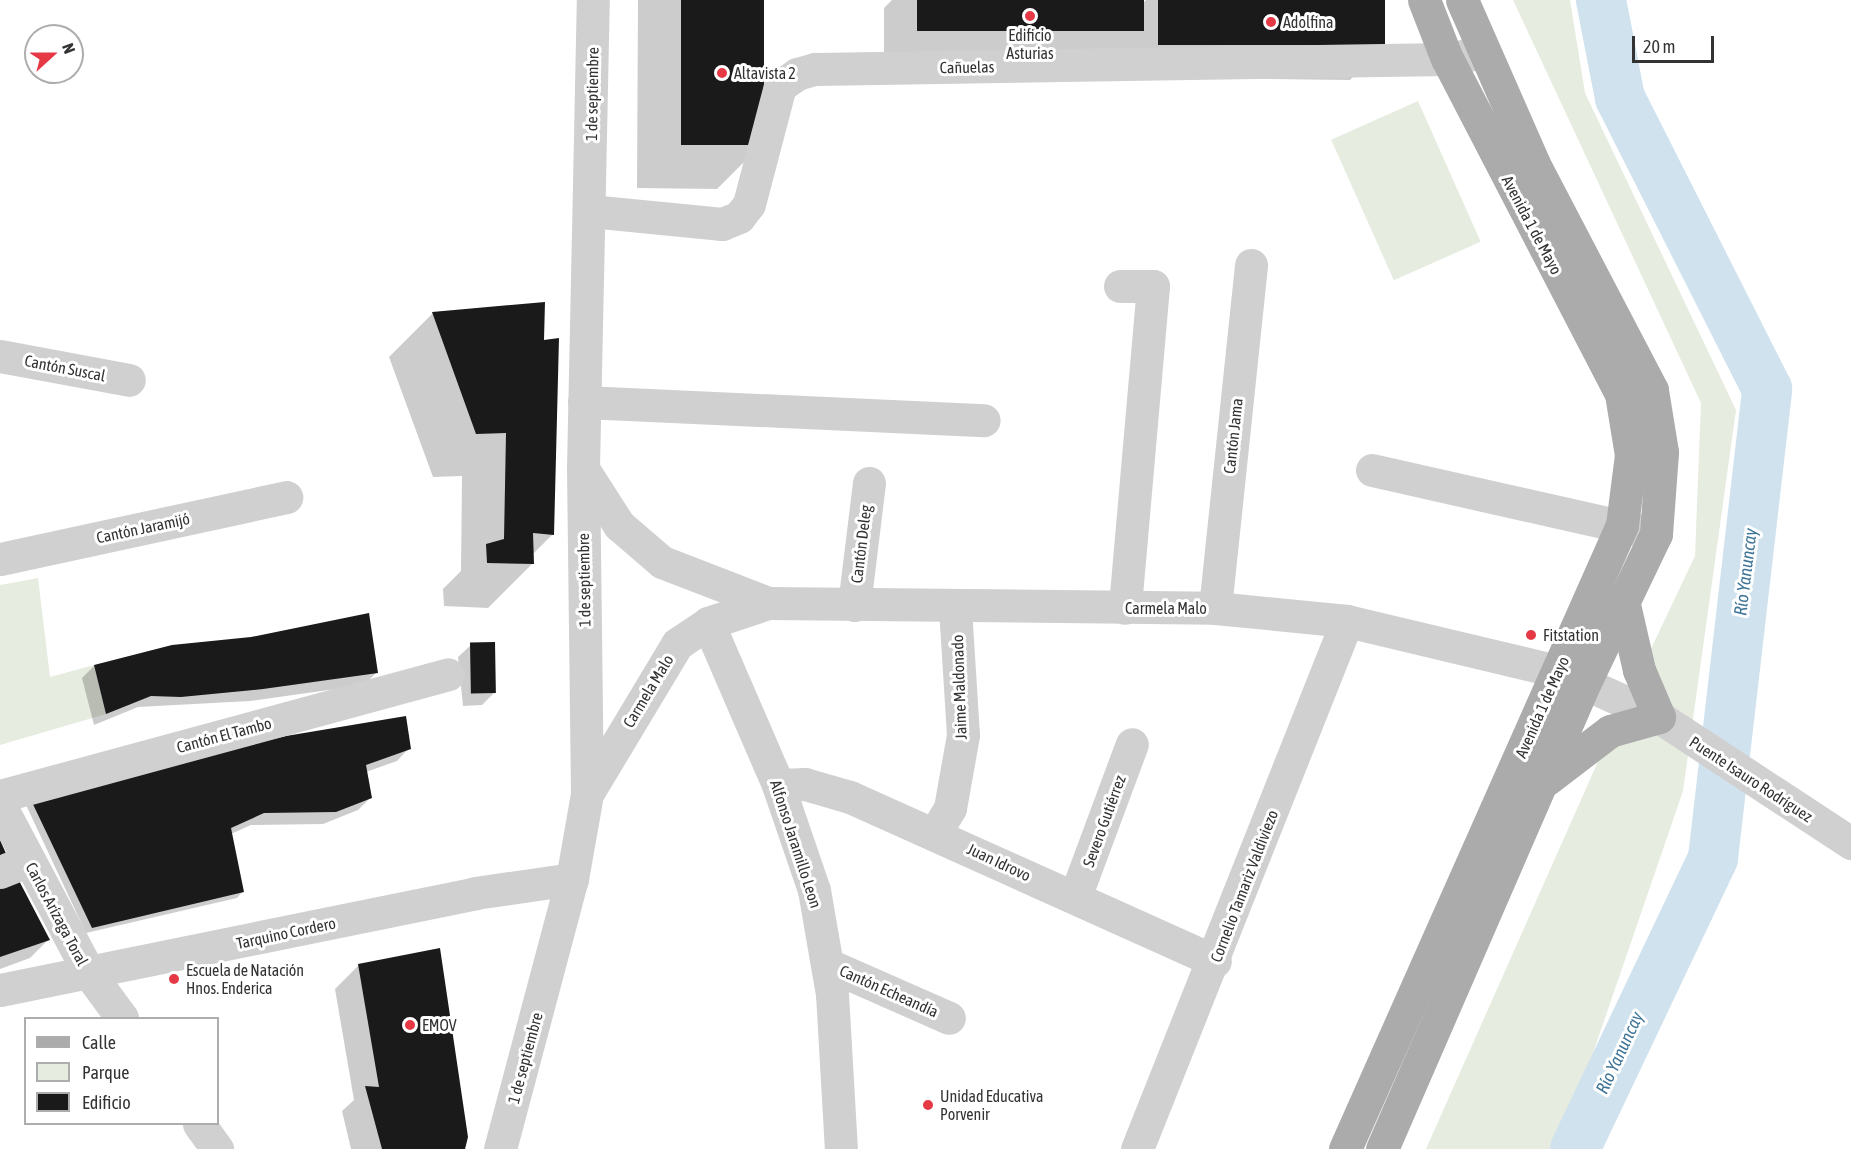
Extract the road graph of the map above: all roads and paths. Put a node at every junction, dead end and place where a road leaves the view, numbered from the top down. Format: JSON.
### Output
{"nodes":[{"id":1,"x":593,"y":0,"type":"edge"},
{"id":2,"x":1424,"y":0,"type":"edge"},
{"id":3,"x":1462,"y":0,"type":"edge"},
{"id":4,"x":1484,"y":52,"type":"junction"},
{"id":5,"x":1447,"y":60,"type":"junction"},
{"id":6,"x":590,"y":211,"type":"junction"},
{"id":7,"x":1251,"y":265,"type":"dead end"},
{"id":8,"x":1120,"y":286,"type":"dead end"},
{"id":9,"x":0,"y":356,"type":"edge"},
{"id":10,"x":129,"y":380,"type":"dead end"},
{"id":11,"x":584,"y":402,"type":"junction"},
{"id":12,"x":984,"y":420,"type":"dead end"},
{"id":13,"x":583,"y":469,"type":"junction"},
{"id":14,"x":1372,"y":470,"type":"dead end"},
{"id":15,"x":869,"y":483,"type":"dead end"},
{"id":16,"x":286,"y":497,"type":"dead end"},
{"id":17,"x":1622,"y":525,"type":"junction"},
{"id":18,"x":1656,"y":534,"type":"junction"},
{"id":19,"x":0,"y":559,"type":"edge"},
{"id":20,"x":1623,"y":600,"type":"junction"},
{"id":21,"x":768,"y":603,"type":"junction"},
{"id":22,"x":854,"y":605,"type":"junction"},
{"id":23,"x":955,"y":608,"type":"junction"},
{"id":24,"x":1125,"y":608,"type":"junction"},
{"id":25,"x":1215,"y":608,"type":"junction"},
{"id":26,"x":1347,"y":621,"type":"junction"},
{"id":27,"x":708,"y":623,"type":"junction"},
{"id":28,"x":448,"y":675,"type":"dead end"},
{"id":29,"x":1571,"y":677,"type":"junction"},
{"id":30,"x":1662,"y":720,"type":"junction"},
{"id":31,"x":1132,"y":744,"type":"dead end"},
{"id":32,"x":778,"y":785,"type":"junction"},
{"id":33,"x":1540,"y":785,"type":"junction"},
{"id":34,"x":587,"y":795,"type":"junction"},
{"id":35,"x":0,"y":796,"type":"edge"},
{"id":36,"x":0,"y":805,"type":"edge"},
{"id":37,"x":935,"y":833,"type":"junction"},
{"id":38,"x":1847,"y":839,"type":"edge"},
{"id":39,"x":15,"y":866,"type":"edge"},
{"id":40,"x":572,"y":879,"type":"junction"},
{"id":41,"x":1076,"y":897,"type":"junction"},
{"id":42,"x":1215,"y":961,"type":"junction"},
{"id":43,"x":829,"y":965,"type":"junction"},
{"id":44,"x":89,"y":974,"type":"junction"},
{"id":45,"x":0,"y":990,"type":"edge"},
{"id":46,"x":121,"y":1017,"type":"edge"},
{"id":47,"x":949,"y":1018,"type":"dead end"},
{"id":48,"x":200,"y":1125,"type":"edge"},
{"id":49,"x":217,"y":1149,"type":"edge"},
{"id":50,"x":500,"y":1149,"type":"edge"},
{"id":51,"x":842,"y":1149,"type":"edge"},
{"id":52,"x":1137,"y":1149,"type":"edge"},
{"id":53,"x":1345,"y":1149,"type":"edge"},
{"id":54,"x":1382,"y":1149,"type":"edge"}],
"edges":[{"from":1,"to":6,"type":"street","name":"1 de septiembre"},
{"from":2,"to":5,"type":"main road","name":"Avenida 1 de Mayo"},
{"from":3,"to":4,"type":"main road","name":"Avenida 1 de Mayo"},
{"from":4,"to":5,"type":"street","name":"Cañuelas"},
{"from":4,"to":18,"type":"main road","name":"Avenida 1 de Mayo"},
{"from":5,"to":6,"type":"street","name":"Cañuelas"},
{"from":5,"to":17,"type":"main road","name":"Avenida 1 de Mayo"},
{"from":6,"to":11,"type":"street","name":"1 de septiembre"},
{"from":7,"to":25,"type":"street","name":"Cantón Jama"},
{"from":8,"to":24,"type":"street"},
{"from":9,"to":10,"type":"street","name":"Cantón Suscal"},
{"from":11,"to":12,"type":"street"},
{"from":11,"to":13,"type":"street","name":"1 de septiembre"},
{"from":13,"to":21,"type":"street","name":"Carmela Malo"},
{"from":13,"to":34,"type":"street","name":"1 de septiembre"},
{"from":14,"to":17,"type":"street"},
{"from":15,"to":22,"type":"street","name":"Cantón Deleg"},
{"from":16,"to":19,"type":"street","name":"Cantón Jaramijó"},
{"from":17,"to":18,"type":"street"},
{"from":17,"to":29,"type":"main road","name":"Avenida 1 de Mayo"},
{"from":18,"to":20,"type":"main road","name":"Avenida 1 de Mayo"},
{"from":20,"to":29,"type":"main road","name":"Avenida 1 de Mayo"},
{"from":20,"to":30,"type":"main road"},
{"from":21,"to":22,"type":"street","name":"Carmela Malo"},
{"from":21,"to":27,"type":"street","name":"Carmela Malo"},
{"from":22,"to":23,"type":"street","name":"Carmela Malo"},
{"from":23,"to":24,"type":"street","name":"Carmela Malo"},
{"from":23,"to":37,"type":"street","name":"Jaime Maldonado"},
{"from":24,"to":25,"type":"street","name":"Carmela Malo"},
{"from":25,"to":26,"type":"street","name":"Carmela Malo"},
{"from":26,"to":29,"type":"street","name":"Carmela Malo"},
{"from":26,"to":42,"type":"street","name":"Cornelio Tamariz Valdiviezo"},
{"from":27,"to":32,"type":"street","name":"Alfonso Jaramillo Leon"},
{"from":27,"to":34,"type":"street","name":"Carmela Malo"},
{"from":28,"to":35,"type":"street","name":"Cantón El Tambo"},
{"from":29,"to":30,"type":"street","name":"Puente Isauro Rodríguez"},
{"from":29,"to":33,"type":"main road","name":"Avenida 1 de Mayo"},
{"from":29,"to":53,"type":"main road","name":"Avenida 1 de Mayo"},
{"from":30,"to":33,"type":"main road"},
{"from":30,"to":38,"type":"street","name":"Puente Isauro Rodríguez"},
{"from":31,"to":41,"type":"street","name":"Severo Gutiérrez"},
{"from":32,"to":37,"type":"street","name":"Juan Idrovo"},
{"from":32,"to":43,"type":"street","name":"Alfonso Jaramillo Leon"},
{"from":33,"to":54,"type":"main road","name":"Avenida 1 de Mayo"},
{"from":34,"to":40,"type":"street","name":"1 de septiembre"},
{"from":36,"to":39,"type":"street","name":"Carlos Arízaga Toral"},
{"from":37,"to":41,"type":"street","name":"Juan Idrovo"},
{"from":39,"to":44,"type":"street","name":"Carlos Arízaga Toral"},
{"from":40,"to":44,"type":"street","name":"Tarquino Cordero"},
{"from":40,"to":50,"type":"street","name":"1 de septiembre"},
{"from":41,"to":42,"type":"street","name":"Juan Idrovo"},
{"from":42,"to":52,"type":"street","name":"Cornelio Tamariz Valdiviezo"},
{"from":43,"to":47,"type":"street","name":"Cantón Echeandía"},
{"from":43,"to":51,"type":"street","name":"Alfonso Jaramillo Leon"},
{"from":44,"to":45,"type":"street","name":"Tarquino Cordero"},
{"from":44,"to":46,"type":"street","name":"Carlos Arízaga Toral"},
{"from":48,"to":49,"type":"street"}]}
